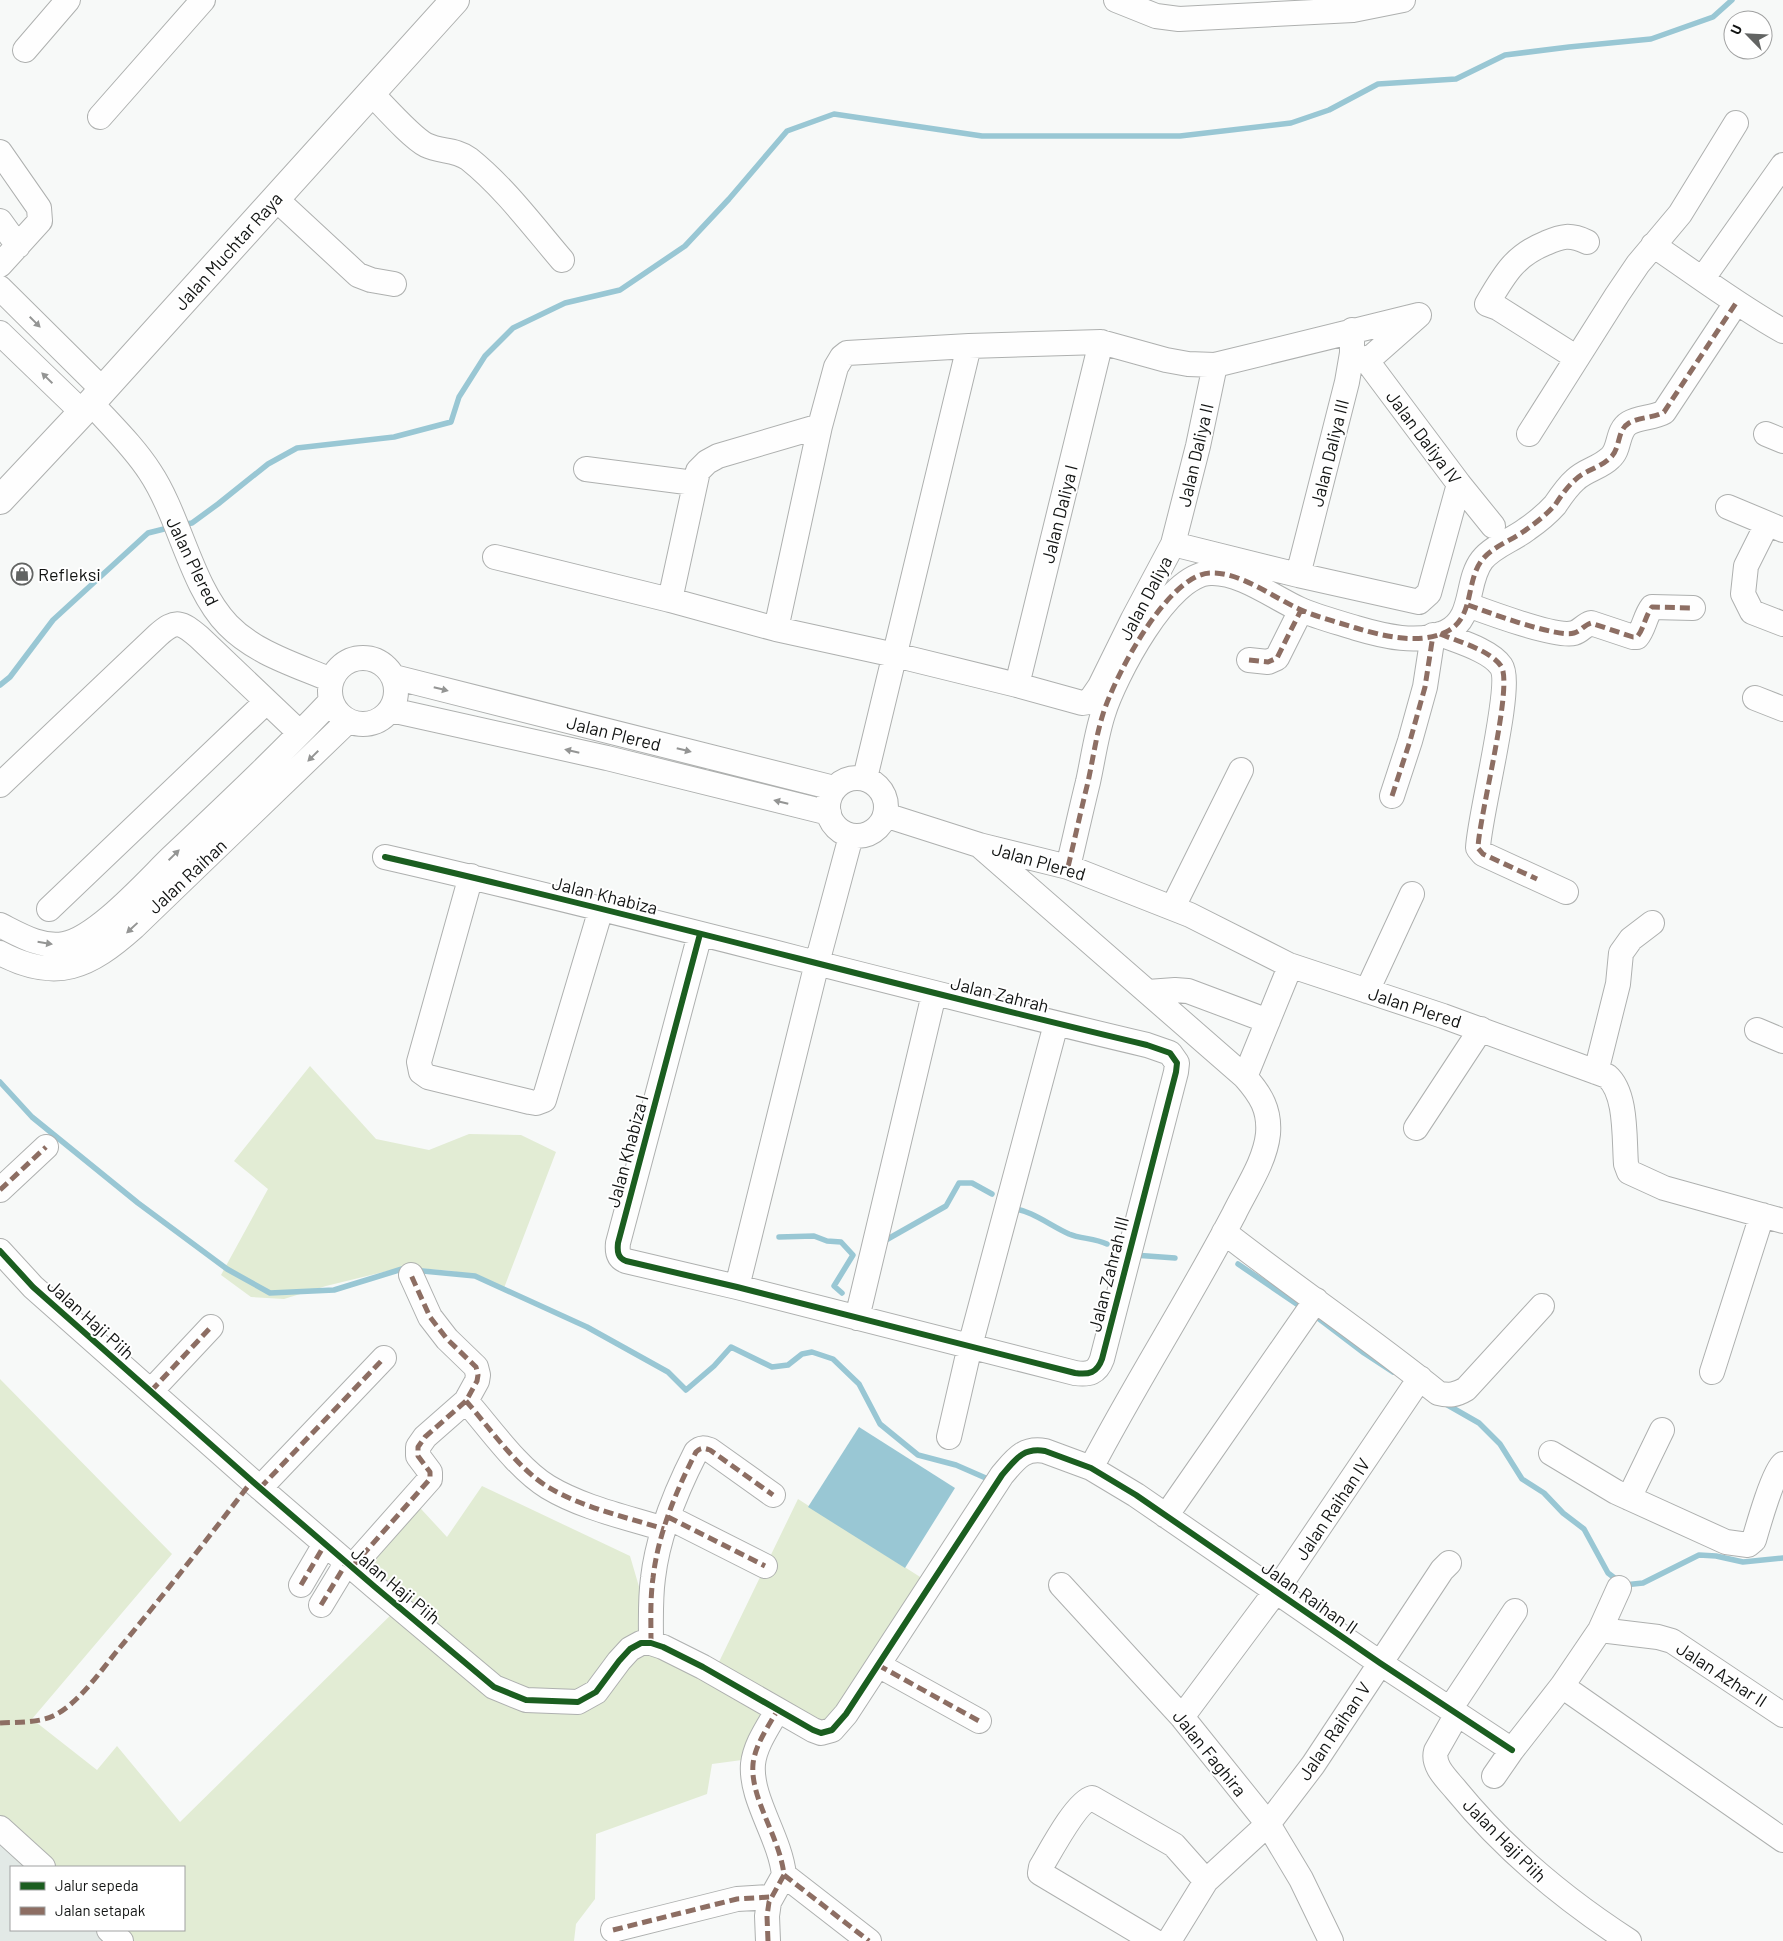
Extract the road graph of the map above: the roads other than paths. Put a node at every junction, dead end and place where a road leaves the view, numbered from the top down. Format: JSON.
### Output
{"nodes":[{"id":1,"x":68,"y":0,"type":"edge"},
{"id":2,"x":203,"y":0,"type":"edge"},
{"id":3,"x":455,"y":0,"type":"edge"},
{"id":4,"x":1116,"y":0,"type":"edge"},
{"id":5,"x":1403,"y":0,"type":"edge"},
{"id":6,"x":25,"y":50,"type":"dead end"},
{"id":7,"x":371,"y":93,"type":"junction"},
{"id":8,"x":100,"y":117,"type":"dead end"},
{"id":9,"x":1736,"y":124,"type":"dead end"},
{"id":10,"x":0,"y":152,"type":"edge"},
{"id":11,"x":1783,"y":165,"type":"edge"},
{"id":12,"x":276,"y":199,"type":"junction"},
{"id":13,"x":0,"y":221,"type":"edge"},
{"id":14,"x":1587,"y":242,"type":"dead end"},
{"id":15,"x":18,"y":246,"type":"junction"},
{"id":16,"x":1653,"y":246,"type":"junction"},
{"id":17,"x":562,"y":260,"type":"dead end"},
{"id":18,"x":0,"y":265,"type":"edge"},
{"id":19,"x":1703,"y":278,"type":"junction"},
{"id":20,"x":394,"y":284,"type":"dead end"},
{"id":21,"x":0,"y":288,"type":"edge"},
{"id":22,"x":1736,"y":303,"type":"junction"},
{"id":23,"x":1783,"y":331,"type":"edge"},
{"id":24,"x":0,"y":333,"type":"edge"},
{"id":25,"x":1101,"y":342,"type":"junction"},
{"id":26,"x":969,"y":346,"type":"junction"},
{"id":27,"x":1357,"y":348,"type":"junction"},
{"id":28,"x":1577,"y":358,"type":"junction"},
{"id":29,"x":1214,"y":365,"type":"junction"},
{"id":30,"x":92,"y":401,"type":"junction"},
{"id":31,"x":820,"y":426,"type":"junction"},
{"id":32,"x":1529,"y":434,"type":"dead end"},
{"id":33,"x":586,"y":469,"type":"dead end"},
{"id":34,"x":694,"y":484,"type":"junction"},
{"id":35,"x":1459,"y":484,"type":"junction"},
{"id":36,"x":0,"y":500,"type":"edge"},
{"id":37,"x":1728,"y":507,"type":"dead end"},
{"id":38,"x":1493,"y":526,"type":"dead end"},
{"id":39,"x":1775,"y":527,"type":"edge"},
{"id":40,"x":1173,"y":544,"type":"junction"},
{"id":41,"x":495,"y":557,"type":"dead end"},
{"id":42,"x":1298,"y":575,"type":"junction"},
{"id":43,"x":670,"y":600,"type":"junction"},
{"id":44,"x":1468,"y":605,"type":"junction"},
{"id":45,"x":1693,"y":608,"type":"dead end"},
{"id":46,"x":1301,"y":610,"type":"junction"},
{"id":47,"x":1783,"y":624,"type":"edge"},
{"id":48,"x":776,"y":629,"type":"junction"},
{"id":49,"x":1436,"y":635,"type":"junction"},
{"id":50,"x":895,"y":655,"type":"junction"},
{"id":51,"x":1249,"y":660,"type":"dead end"},
{"id":52,"x":394,"y":677,"type":"junction"},
{"id":53,"x":1017,"y":685,"type":"junction"},
{"id":54,"x":331,"y":690,"type":"junction"},
{"id":55,"x":1755,"y":698,"type":"dead end"},
{"id":56,"x":266,"y":702,"type":"junction"},
{"id":57,"x":1783,"y":709,"type":"edge"},
{"id":58,"x":391,"y":710,"type":"junction"},
{"id":59,"x":348,"y":721,"type":"junction"},
{"id":60,"x":612,"y":732,"type":"junction"},
{"id":61,"x":300,"y":733,"type":"junction"},
{"id":62,"x":607,"y":758,"type":"junction"},
{"id":63,"x":1241,"y":770,"type":"dead end"},
{"id":64,"x":866,"y":778,"type":"junction"},
{"id":65,"x":0,"y":785,"type":"edge"},
{"id":66,"x":834,"y":788,"type":"junction"},
{"id":67,"x":1392,"y":796,"type":"dead end"},
{"id":68,"x":829,"y":814,"type":"junction"},
{"id":69,"x":886,"y":815,"type":"junction"},
{"id":70,"x":851,"y":836,"type":"junction"},
{"id":71,"x":979,"y":845,"type":"junction"},
{"id":72,"x":385,"y":857,"type":"dead end"},
{"id":73,"x":1068,"y":867,"type":"junction"},
{"id":74,"x":471,"y":876,"type":"junction"},
{"id":75,"x":146,"y":882,"type":"junction"},
{"id":76,"x":1566,"y":892,"type":"dead end"},
{"id":77,"x":1412,"y":894,"type":"dead end"},
{"id":78,"x":162,"y":899,"type":"junction"},
{"id":79,"x":1172,"y":907,"type":"junction"},
{"id":80,"x":49,"y":909,"type":"dead end"},
{"id":81,"x":601,"y":909,"type":"junction"},
{"id":82,"x":1652,"y":922,"type":"dead end"},
{"id":83,"x":0,"y":925,"type":"edge"},
{"id":84,"x":700,"y":934,"type":"junction"},
{"id":85,"x":0,"y":953,"type":"edge"},
{"id":86,"x":817,"y":963,"type":"junction"},
{"id":87,"x":1287,"y":974,"type":"dead end"},
{"id":88,"x":1366,"y":991,"type":"junction"},
{"id":89,"x":1148,"y":992,"type":"junction"},
{"id":90,"x":934,"y":994,"type":"junction"},
{"id":91,"x":1268,"y":1021,"type":"junction"},
{"id":92,"x":1056,"y":1024,"type":"junction"},
{"id":93,"x":1481,"y":1029,"type":"junction"},
{"id":94,"x":1757,"y":1030,"type":"dead end"},
{"id":95,"x":1783,"y":1041,"type":"edge"},
{"id":96,"x":1174,"y":1057,"type":"joint"},
{"id":97,"x":1596,"y":1072,"type":"junction"},
{"id":98,"x":1246,"y":1077,"type":"junction"},
{"id":99,"x":1416,"y":1128,"type":"dead end"},
{"id":100,"x":46,"y":1146,"type":"dead end"},
{"id":101,"x":0,"y":1190,"type":"edge"},
{"id":102,"x":1773,"y":1218,"type":"edge"},
{"id":103,"x":1224,"y":1232,"type":"junction"},
{"id":104,"x":0,"y":1251,"type":"edge"},
{"id":105,"x":410,"y":1276,"type":"dead end"},
{"id":106,"x":737,"y":1287,"type":"junction"},
{"id":107,"x":1314,"y":1302,"type":"junction"},
{"id":108,"x":1542,"y":1306,"type":"dead end"},
{"id":109,"x":857,"y":1318,"type":"junction"},
{"id":110,"x":211,"y":1327,"type":"dead end"},
{"id":111,"x":970,"y":1346,"type":"junction"},
{"id":112,"x":384,"y":1358,"type":"dead end"},
{"id":113,"x":1712,"y":1372,"type":"dead end"},
{"id":114,"x":1414,"y":1386,"type":"junction"},
{"id":115,"x":151,"y":1392,"type":"junction"},
{"id":116,"x":466,"y":1400,"type":"junction"},
{"id":117,"x":1662,"y":1430,"type":"dead end"},
{"id":118,"x":949,"y":1437,"type":"dead end"},
{"id":119,"x":1551,"y":1453,"type":"dead end"},
{"id":120,"x":1783,"y":1464,"type":"edge"},
{"id":121,"x":1091,"y":1468,"type":"junction"},
{"id":122,"x":260,"y":1488,"type":"junction"},
{"id":123,"x":773,"y":1494,"type":"dead end"},
{"id":124,"x":1629,"y":1498,"type":"junction"},
{"id":125,"x":1166,"y":1516,"type":"junction"},
{"id":126,"x":666,"y":1523,"type":"junction"},
{"id":127,"x":325,"y":1544,"type":"junction"},
{"id":128,"x":1449,"y":1562,"type":"dead end"},
{"id":129,"x":350,"y":1565,"type":"junction"},
{"id":130,"x":764,"y":1566,"type":"dead end"},
{"id":131,"x":301,"y":1585,"type":"dead end"},
{"id":132,"x":1060,"y":1585,"type":"dead end"},
{"id":133,"x":1619,"y":1588,"type":"dead end"},
{"id":134,"x":1276,"y":1591,"type":"junction"},
{"id":135,"x":321,"y":1605,"type":"dead end"},
{"id":136,"x":1515,"y":1610,"type":"dead end"},
{"id":137,"x":1600,"y":1630,"type":"junction"},
{"id":138,"x":651,"y":1643,"type":"junction"},
{"id":139,"x":1380,"y":1663,"type":"junction"},
{"id":140,"x":878,"y":1665,"type":"junction"},
{"id":141,"x":1562,"y":1686,"type":"junction"},
{"id":142,"x":776,"y":1711,"type":"junction"},
{"id":143,"x":1453,"y":1711,"type":"junction"},
{"id":144,"x":1783,"y":1714,"type":"edge"},
{"id":145,"x":1182,"y":1717,"type":"junction"},
{"id":146,"x":979,"y":1721,"type":"dead end"},
{"id":147,"x":1512,"y":1750,"type":"junction"},
{"id":148,"x":1494,"y":1776,"type":"dead end"},
{"id":149,"x":1268,"y":1824,"type":"junction"},
{"id":150,"x":0,"y":1828,"type":"edge"},
{"id":151,"x":1783,"y":1840,"type":"edge"},
{"id":152,"x":42,"y":1866,"type":"edge"},
{"id":153,"x":784,"y":1875,"type":"junction"},
{"id":154,"x":1206,"y":1881,"type":"junction"},
{"id":155,"x":770,"y":1897,"type":"junction"},
{"id":156,"x":613,"y":1930,"type":"dead end"},
{"id":157,"x":110,"y":1931,"type":"edge"},
{"id":158,"x":121,"y":1941,"type":"edge"},
{"id":159,"x":768,"y":1941,"type":"edge"},
{"id":160,"x":869,"y":1941,"type":"edge"},
{"id":161,"x":1154,"y":1941,"type":"edge"},
{"id":162,"x":1169,"y":1941,"type":"edge"},
{"id":163,"x":1331,"y":1941,"type":"edge"},
{"id":164,"x":1629,"y":1941,"type":"edge"}],
"edges":[{"from":1,"to":6,"type":"street"},
{"from":2,"to":8,"type":"street"},
{"from":3,"to":7,"type":"highway","name":"Jalan Muchtar Raya"},
{"from":4,"to":5,"type":"street"},
{"from":7,"to":12,"type":"highway","name":"Jalan Muchtar Raya"},
{"from":7,"to":17,"type":"street"},
{"from":9,"to":16,"type":"street"},
{"from":10,"to":15,"type":"street"},
{"from":11,"to":19,"type":"street"},
{"from":12,"to":20,"type":"street"},
{"from":12,"to":30,"type":"highway","name":"Jalan Muchtar Raya"},
{"from":13,"to":15,"type":"street"},
{"from":14,"to":28,"type":"street"},
{"from":15,"to":18,"type":"street"},
{"from":16,"to":19,"type":"street"},
{"from":16,"to":28,"type":"street"},
{"from":19,"to":22,"type":"street"},
{"from":21,"to":30,"type":"street","one_way":true},
{"from":22,"to":23,"type":"street"},
{"from":22,"to":44,"type":"street"},
{"from":30,"to":24,"type":"street","one_way":true},
{"from":25,"to":26,"type":"street"},
{"from":25,"to":29,"type":"street"},
{"from":25,"to":53,"type":"street","name":"Jalan Daliya I"},
{"from":26,"to":31,"type":"street"},
{"from":26,"to":50,"type":"street"},
{"from":27,"to":29,"type":"street"},
{"from":27,"to":35,"type":"street","name":"Jalan Daliya IV"},
{"from":27,"to":42,"type":"street","name":"Jalan Daliya III"},
{"from":28,"to":32,"type":"street"},
{"from":29,"to":40,"type":"street","name":"Jalan Daliya II"},
{"from":30,"to":36,"type":"highway","name":"Jalan Muchtar Raya"},
{"from":30,"to":54,"type":"street","name":"Jalan Plered"},
{"from":31,"to":34,"type":"street"},
{"from":31,"to":48,"type":"street"},
{"from":33,"to":34,"type":"street"},
{"from":34,"to":43,"type":"street"},
{"from":35,"to":38,"type":"street","name":"Jalan Daliya IV"},
{"from":35,"to":42,"type":"street","name":"Jalan Daliya"},
{"from":37,"to":39,"type":"street"},
{"from":39,"to":47,"type":"street"},
{"from":40,"to":42,"type":"street","name":"Jalan Daliya"},
{"from":40,"to":53,"type":"street","name":"Jalan Daliya"},
{"from":41,"to":43,"type":"street","name":"Jalan Daliya"},
{"from":43,"to":48,"type":"street","name":"Jalan Daliya"},
{"from":44,"to":45,"type":"street"},
{"from":44,"to":49,"type":"street"},
{"from":46,"to":49,"type":"street"},
{"from":46,"to":51,"type":"street"},
{"from":46,"to":73,"type":"street"},
{"from":48,"to":50,"type":"street","name":"Jalan Daliya"},
{"from":49,"to":67,"type":"street"},
{"from":49,"to":76,"type":"street"},
{"from":50,"to":53,"type":"street","name":"Jalan Daliya"},
{"from":50,"to":64,"type":"street"},
{"from":52,"to":54,"type":"street"},
{"from":52,"to":58,"type":"street"},
{"from":52,"to":60,"type":"street","name":"Jalan Plered","one_way":true},
{"from":54,"to":59,"type":"street"},
{"from":54,"to":61,"type":"street","name":"Jalan Raihan"},
{"from":55,"to":57,"type":"street"},
{"from":56,"to":61,"type":"street"},
{"from":56,"to":65,"type":"street"},
{"from":56,"to":80,"type":"street"},
{"from":58,"to":59,"type":"street"},
{"from":62,"to":58,"type":"street","one_way":true},
{"from":59,"to":78,"type":"street","name":"Jalan Raihan","one_way":true},
{"from":60,"to":62,"type":"street"},
{"from":60,"to":66,"type":"street","name":"Jalan Plered","one_way":true},
{"from":75,"to":61,"type":"street","name":"Jalan Raihan","one_way":true},
{"from":68,"to":62,"type":"street","one_way":true},
{"from":63,"to":79,"type":"street"},
{"from":64,"to":66,"type":"street"},
{"from":64,"to":69,"type":"street"},
{"from":66,"to":68,"type":"street"},
{"from":68,"to":70,"type":"street"},
{"from":69,"to":70,"type":"street"},
{"from":69,"to":71,"type":"street","name":"Jalan Plered"},
{"from":70,"to":86,"type":"street"},
{"from":71,"to":73,"type":"street","name":"Jalan Plered"},
{"from":71,"to":89,"type":"street"},
{"from":72,"to":74,"type":"street","name":"Jalan Khabiza"},
{"from":73,"to":79,"type":"street","name":"Jalan Plered"},
{"from":74,"to":81,"type":"street","name":"Jalan Khabiza"},
{"from":74,"to":81,"type":"street"},
{"from":75,"to":78,"type":"street"},
{"from":83,"to":75,"type":"street","name":"Jalan Raihan","one_way":true},
{"from":77,"to":88,"type":"street"},
{"from":78,"to":85,"type":"street","name":"Jalan Raihan","one_way":true},
{"from":79,"to":88,"type":"street","name":"Jalan Plered"},
{"from":81,"to":84,"type":"street","name":"Jalan Khabiza"},
{"from":82,"to":97,"type":"street"},
{"from":84,"to":86,"type":"street","name":"Jalan Khabiza"},
{"from":84,"to":106,"type":"street","name":"Jalan Khabiza I"},
{"from":86,"to":90,"type":"street","name":"Jalan Zahrah"},
{"from":86,"to":106,"type":"street"},
{"from":87,"to":91,"type":"street"},
{"from":88,"to":93,"type":"street","name":"Jalan Plered"},
{"from":89,"to":91,"type":"street"},
{"from":89,"to":98,"type":"street"},
{"from":90,"to":92,"type":"street","name":"Jalan Zahrah"},
{"from":90,"to":109,"type":"street"},
{"from":91,"to":98,"type":"street"},
{"from":92,"to":96,"type":"street","name":"Jalan Zahrah"},
{"from":92,"to":111,"type":"street"},
{"from":93,"to":97,"type":"street","name":"Jalan Plered"},
{"from":93,"to":99,"type":"street"},
{"from":94,"to":95,"type":"street"},
{"from":96,"to":111,"type":"street","name":"Jalan Zahrah III"},
{"from":97,"to":102,"type":"street","name":"Jalan Plered"},
{"from":98,"to":103,"type":"street"},
{"from":100,"to":101,"type":"street"},
{"from":102,"to":113,"type":"street"},
{"from":103,"to":107,"type":"street"},
{"from":103,"to":121,"type":"street"},
{"from":104,"to":115,"type":"street","name":"Jalan Haji Piih"},
{"from":105,"to":116,"type":"street"},
{"from":106,"to":109,"type":"street"},
{"from":107,"to":114,"type":"street"},
{"from":107,"to":125,"type":"street"},
{"from":108,"to":114,"type":"street"},
{"from":109,"to":111,"type":"street"},
{"from":110,"to":115,"type":"street"},
{"from":111,"to":118,"type":"street"},
{"from":112,"to":122,"type":"street"},
{"from":114,"to":134,"type":"street","name":"Jalan Raihan IV"},
{"from":115,"to":122,"type":"street","name":"Jalan Haji Piih"},
{"from":116,"to":126,"type":"street"},
{"from":116,"to":129,"type":"street"},
{"from":117,"to":124,"type":"street"},
{"from":119,"to":124,"type":"street"},
{"from":120,"to":124,"type":"street"},
{"from":121,"to":125,"type":"street","name":"Jalan Raihan II"},
{"from":121,"to":140,"type":"street","name":"Jalan Raihan II"},
{"from":122,"to":127,"type":"street","name":"Jalan Haji Piih"},
{"from":123,"to":126,"type":"street"},
{"from":125,"to":134,"type":"street","name":"Jalan Raihan II"},
{"from":126,"to":130,"type":"street"},
{"from":126,"to":138,"type":"street"},
{"from":127,"to":129,"type":"street","name":"Jalan Haji Piih"},
{"from":127,"to":131,"type":"street"},
{"from":128,"to":139,"type":"street","name":"Jalan Raihan V"},
{"from":129,"to":135,"type":"street"},
{"from":129,"to":138,"type":"street","name":"Jalan Haji Piih"},
{"from":132,"to":145,"type":"street","name":"Jalan Faghira"},
{"from":133,"to":137,"type":"street"},
{"from":134,"to":139,"type":"street","name":"Jalan Raihan II"},
{"from":134,"to":145,"type":"street","name":"Jalan Raihan IV"},
{"from":136,"to":143,"type":"street","name":"Jalan Haji Piih"},
{"from":137,"to":141,"type":"street"},
{"from":137,"to":144,"type":"street","name":"Jalan Azhar II"},
{"from":138,"to":142,"type":"street"},
{"from":139,"to":143,"type":"street","name":"Jalan Raihan II"},
{"from":139,"to":149,"type":"street","name":"Jalan Raihan V"},
{"from":140,"to":142,"type":"street"},
{"from":140,"to":146,"type":"street"},
{"from":141,"to":147,"type":"street"},
{"from":141,"to":151,"type":"street"},
{"from":142,"to":153,"type":"street"},
{"from":143,"to":147,"type":"street","name":"Jalan Raihan II"},
{"from":143,"to":164,"type":"street","name":"Jalan Haji Piih"},
{"from":145,"to":149,"type":"street","name":"Jalan Faghira"},
{"from":147,"to":148,"type":"street"},
{"from":149,"to":154,"type":"street","name":"Jalan Raihan V"},
{"from":149,"to":163,"type":"street","name":"Jalan Faghira"},
{"from":150,"to":152,"type":"street"},
{"from":153,"to":155,"type":"street"},
{"from":153,"to":160,"type":"street"},
{"from":154,"to":161,"type":"street"},
{"from":154,"to":162,"type":"street","name":"Jalan Raihan V"},
{"from":155,"to":156,"type":"street"},
{"from":155,"to":159,"type":"street"},
{"from":157,"to":158,"type":"street"}]}
